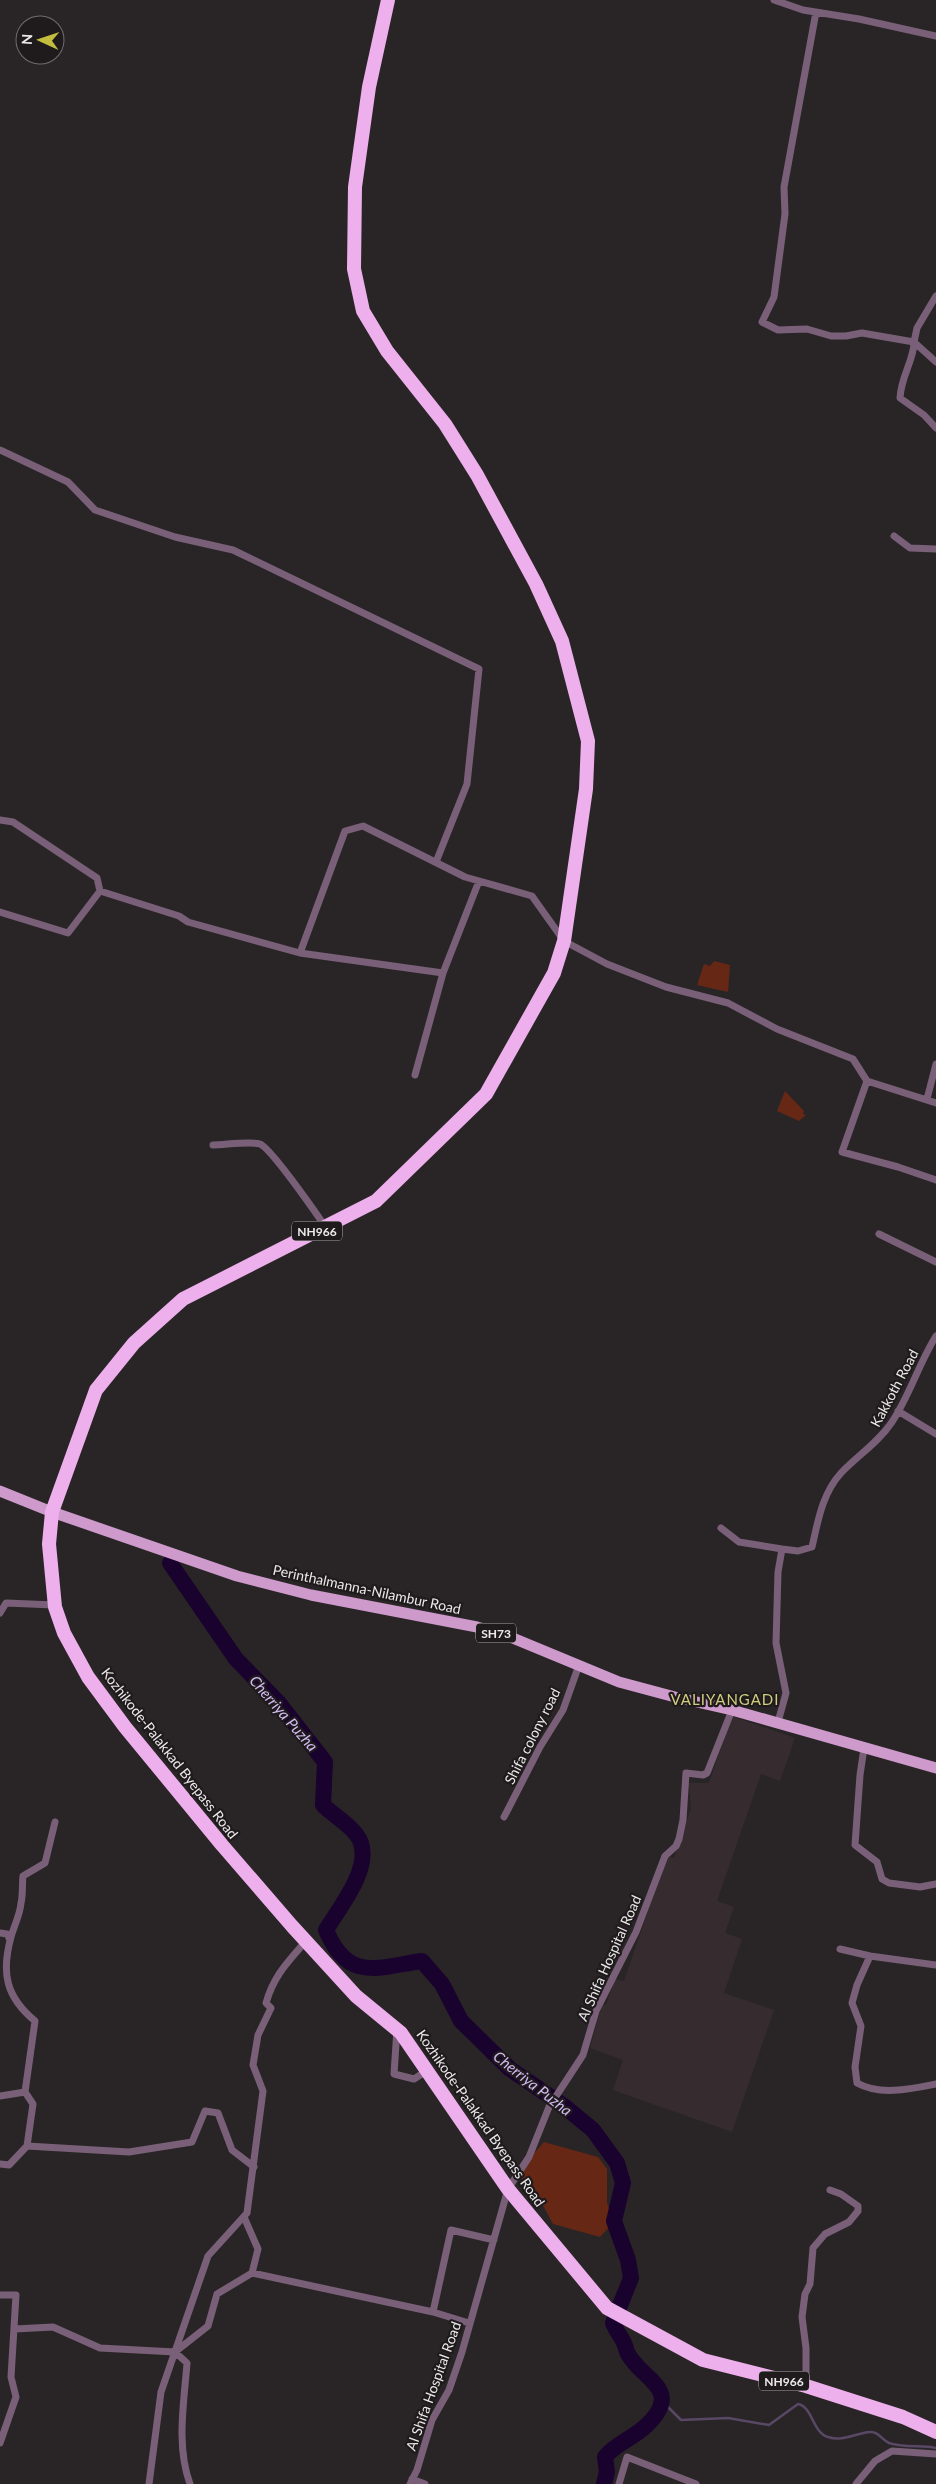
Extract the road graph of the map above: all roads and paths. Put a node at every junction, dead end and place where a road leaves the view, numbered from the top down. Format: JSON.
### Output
{"nodes":[{"id":1,"x":388,"y":0,"type":"edge"},
{"id":2,"x":774,"y":0,"type":"edge"},
{"id":3,"x":816,"y":12,"type":"junction"},
{"id":4,"x":936,"y":36,"type":"edge"},
{"id":5,"x":936,"y":296,"type":"edge"},
{"id":6,"x":914,"y":342,"type":"junction"},
{"id":7,"x":936,"y":362,"type":"edge"},
{"id":8,"x":936,"y":428,"type":"edge"},
{"id":9,"x":0,"y":450,"type":"edge"},
{"id":10,"x":894,"y":536,"type":"dead end"},
{"id":11,"x":936,"y":549,"type":"edge"},
{"id":12,"x":0,"y":820,"type":"edge"},
{"id":13,"x":436,"y":862,"type":"junction"},
{"id":14,"x":479,"y":881,"type":"junction"},
{"id":15,"x":100,"y":891,"type":"junction"},
{"id":16,"x":0,"y":912,"type":"edge"},
{"id":17,"x":564,"y":941,"type":"junction"},
{"id":18,"x":300,"y":953,"type":"junction"},
{"id":19,"x":444,"y":973,"type":"junction"},
{"id":20,"x":936,"y":1064,"type":"edge"},
{"id":21,"x":415,"y":1075,"type":"dead end"},
{"id":22,"x":867,"y":1081,"type":"junction"},
{"id":23,"x":927,"y":1099,"type":"junction"},
{"id":24,"x":936,"y":1103,"type":"edge"},
{"id":25,"x":213,"y":1145,"type":"dead end"},
{"id":26,"x":936,"y":1180,"type":"edge"},
{"id":27,"x":325,"y":1226,"type":"junction"},
{"id":28,"x":879,"y":1234,"type":"dead end"},
{"id":29,"x":936,"y":1262,"type":"edge"},
{"id":30,"x":936,"y":1336,"type":"edge"},
{"id":31,"x":898,"y":1411,"type":"junction"},
{"id":32,"x":936,"y":1434,"type":"edge"},
{"id":33,"x":0,"y":1490,"type":"edge"},
{"id":34,"x":52,"y":1512,"type":"junction"},
{"id":35,"x":722,"y":1528,"type":"dead end"},
{"id":36,"x":782,"y":1549,"type":"junction"},
{"id":37,"x":54,"y":1605,"type":"junction"},
{"id":38,"x":0,"y":1613,"type":"edge"},
{"id":39,"x":579,"y":1665,"type":"junction"},
{"id":40,"x":732,"y":1710,"type":"junction"},
{"id":41,"x":778,"y":1722,"type":"junction"},
{"id":42,"x":864,"y":1748,"type":"junction"},
{"id":43,"x":936,"y":1768,"type":"edge"},
{"id":44,"x":504,"y":1817,"type":"dead end"},
{"id":45,"x":55,"y":1822,"type":"dead end"},
{"id":46,"x":936,"y":1884,"type":"edge"},
{"id":47,"x":0,"y":1933,"type":"edge"},
{"id":48,"x":10,"y":1940,"type":"junction"},
{"id":49,"x":306,"y":1941,"type":"junction"},
{"id":50,"x":840,"y":1948,"type":"dead end"},
{"id":51,"x":870,"y":1956,"type":"junction"},
{"id":52,"x":936,"y":1965,"type":"edge"},
{"id":53,"x":397,"y":2029,"type":"junction"},
{"id":54,"x":429,"y":2070,"type":"junction"},
{"id":55,"x":936,"y":2084,"type":"edge"},
{"id":56,"x":25,"y":2092,"type":"junction"},
{"id":57,"x":0,"y":2096,"type":"edge"},
{"id":58,"x":28,"y":2146,"type":"junction"},
{"id":59,"x":0,"y":2164,"type":"edge"},
{"id":60,"x":254,"y":2167,"type":"junction"},
{"id":61,"x":508,"y":2189,"type":"junction"},
{"id":62,"x":830,"y":2190,"type":"dead end"},
{"id":63,"x":244,"y":2217,"type":"junction"},
{"id":64,"x":494,"y":2240,"type":"junction"},
{"id":65,"x":252,"y":2273,"type":"junction"},
{"id":66,"x":0,"y":2295,"type":"edge"},
{"id":67,"x":433,"y":2312,"type":"junction"},
{"id":68,"x":469,"y":2323,"type":"junction"},
{"id":69,"x":15,"y":2329,"type":"junction"},
{"id":70,"x":175,"y":2352,"type":"junction"},
{"id":71,"x":806,"y":2386,"type":"junction"},
{"id":72,"x":936,"y":2432,"type":"edge"},
{"id":73,"x":0,"y":2443,"type":"edge"},
{"id":74,"x":936,"y":2454,"type":"edge"},
{"id":75,"x":411,"y":2481,"type":"edge"},
{"id":76,"x":149,"y":2484,"type":"edge"},
{"id":77,"x":190,"y":2484,"type":"edge"},
{"id":78,"x":426,"y":2484,"type":"edge"},
{"id":79,"x":619,"y":2484,"type":"edge"},
{"id":80,"x":696,"y":2484,"type":"edge"},
{"id":81,"x":856,"y":2484,"type":"edge"}],
"edges":[{"from":1,"to":17,"type":"highway","name":"Kozhikode-Palakkad Byepass Road","number":"NH966"},
{"from":2,"to":3,"type":"street"},
{"from":3,"to":4,"type":"street"},
{"from":3,"to":6,"type":"street"},
{"from":5,"to":6,"type":"street"},
{"from":6,"to":7,"type":"street"},
{"from":6,"to":8,"type":"street"},
{"from":9,"to":13,"type":"street"},
{"from":10,"to":11,"type":"street"},
{"from":12,"to":15,"type":"street"},
{"from":13,"to":14,"type":"street"},
{"from":13,"to":18,"type":"street"},
{"from":14,"to":17,"type":"street"},
{"from":14,"to":19,"type":"street"},
{"from":15,"to":16,"type":"street"},
{"from":15,"to":18,"type":"street"},
{"from":17,"to":22,"type":"street"},
{"from":17,"to":27,"type":"highway","name":"Kozhikode-Palakkad Byepass Road","number":"NH966"},
{"from":18,"to":19,"type":"street"},
{"from":19,"to":21,"type":"street"},
{"from":20,"to":23,"type":"street"},
{"from":22,"to":23,"type":"street"},
{"from":22,"to":26,"type":"street"},
{"from":23,"to":24,"type":"street"},
{"from":25,"to":27,"type":"street"},
{"from":27,"to":34,"type":"highway","name":"Kozhikode-Palakkad Byepass Road","number":"NH966"},
{"from":28,"to":29,"type":"street"},
{"from":30,"to":31,"type":"street","name":"Kakkoth Road"},
{"from":31,"to":32,"type":"street"},
{"from":31,"to":36,"type":"street","name":"Kakkoth Road"},
{"from":33,"to":34,"type":"main road","name":"Perinthalmanna-Nilambur Road"},
{"from":34,"to":37,"type":"highway","name":"Kozhikode-Palakkad Byepass Road","number":"NH966"},
{"from":34,"to":39,"type":"main road","name":"Perinthalmanna-Nilambur Road","number":"SH73"},
{"from":35,"to":36,"type":"street","name":"Kakkoth Road"},
{"from":36,"to":41,"type":"street"},
{"from":37,"to":38,"type":"street"},
{"from":37,"to":49,"type":"highway","name":"Kozhikode-Palakkad Byepass Road","number":"NH966"},
{"from":39,"to":40,"type":"main road","name":"Perinthalmanna-Nilambur Road","number":"SH73"},
{"from":39,"to":44,"type":"street","name":"Shifa colony road"},
{"from":40,"to":41,"type":"main road","name":"Perinthalmanna-Nilambur Road","number":"SH73"},
{"from":40,"to":61,"type":"street","name":"Al Shifa Hospital Road"},
{"from":41,"to":42,"type":"main road","name":"Perinthalmanna-Nilambur Road","number":"SH73"},
{"from":42,"to":43,"type":"main road","name":"Perinthalmanna-Nilambur Road","number":"SH73"},
{"from":42,"to":46,"type":"street"},
{"from":45,"to":48,"type":"street"},
{"from":47,"to":48,"type":"street"},
{"from":48,"to":56,"type":"street"},
{"from":49,"to":53,"type":"highway","name":"Kozhikode-Palakkad Byepass Road","number":"NH966"},
{"from":49,"to":60,"type":"street"},
{"from":50,"to":51,"type":"street"},
{"from":51,"to":52,"type":"street"},
{"from":51,"to":55,"type":"street"},
{"from":53,"to":54,"type":"highway","name":"Kozhikode-Palakkad Byepass Road","number":"NH966"},
{"from":53,"to":54,"type":"street"},
{"from":54,"to":61,"type":"highway","name":"Kozhikode-Palakkad Byepass Road","number":"NH966"},
{"from":56,"to":57,"type":"street"},
{"from":56,"to":58,"type":"street"},
{"from":58,"to":59,"type":"street"},
{"from":58,"to":60,"type":"street"},
{"from":60,"to":63,"type":"street"},
{"from":61,"to":64,"type":"street","name":"Al Shifa Hospital Road"},
{"from":61,"to":71,"type":"highway","name":"Kozhikode-Palakkad Byepass Road","number":"NH966"},
{"from":62,"to":71,"type":"street"},
{"from":63,"to":65,"type":"street"},
{"from":63,"to":70,"type":"street"},
{"from":64,"to":67,"type":"street"},
{"from":64,"to":68,"type":"street","name":"Al Shifa Hospital Road"},
{"from":65,"to":67,"type":"street"},
{"from":65,"to":70,"type":"street"},
{"from":66,"to":69,"type":"street"},
{"from":67,"to":68,"type":"street"},
{"from":68,"to":75,"type":"street","name":"Al Shifa Hospital Road"},
{"from":69,"to":70,"type":"street"},
{"from":69,"to":73,"type":"street"},
{"from":70,"to":76,"type":"street"},
{"from":70,"to":77,"type":"street"},
{"from":71,"to":72,"type":"highway","number":"NH966"},
{"from":74,"to":81,"type":"street"},
{"from":75,"to":78,"type":"street"},
{"from":79,"to":80,"type":"street"}]}
